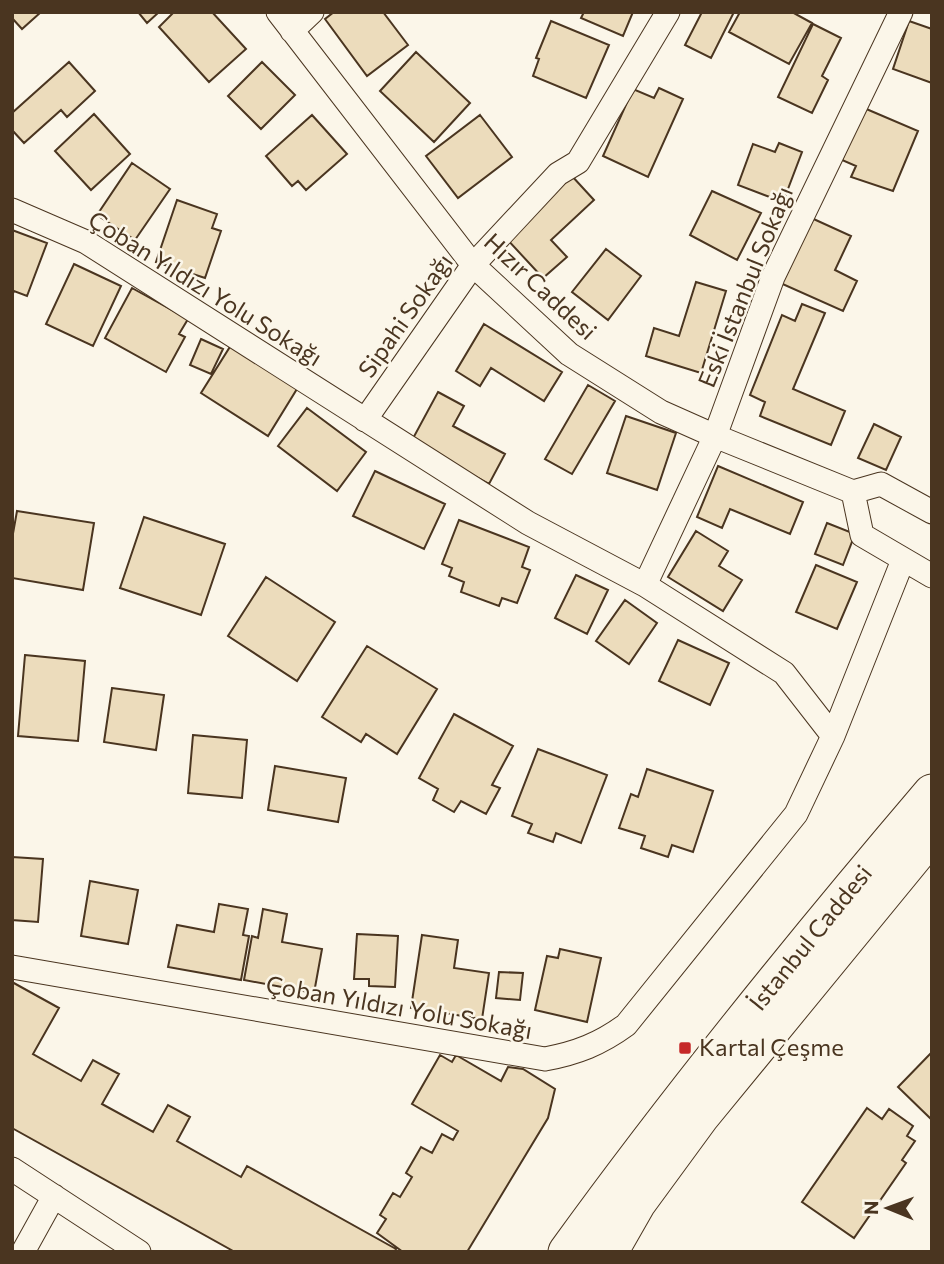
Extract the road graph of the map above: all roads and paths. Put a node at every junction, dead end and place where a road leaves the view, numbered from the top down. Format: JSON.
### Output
{"nodes":[{"id":1,"x":278,"y":12,"type":"edge"},
{"id":2,"x":312,"y":12,"type":"edge"},
{"id":3,"x":668,"y":12,"type":"edge"},
{"id":4,"x":901,"y":12,"type":"edge"},
{"id":5,"x":292,"y":31,"type":"junction"},
{"id":6,"x":12,"y":210,"type":"edge"},
{"id":7,"x":473,"y":265,"type":"junction"},
{"id":8,"x":365,"y":420,"type":"junction"},
{"id":9,"x":715,"y":436,"type":"junction"},
{"id":10,"x":853,"y":492,"type":"junction"},
{"id":11,"x":932,"y":512,"type":"edge"},
{"id":12,"x":903,"y":560,"type":"junction"},
{"id":13,"x":932,"y":576,"type":"edge"},
{"id":14,"x":645,"y":584,"type":"junction"},
{"id":15,"x":833,"y":736,"type":"junction"},
{"id":16,"x":932,"y":793,"type":"edge"},
{"id":17,"x":932,"y":834,"type":"edge"},
{"id":18,"x":12,"y":967,"type":"edge"},
{"id":19,"x":12,"y":1169,"type":"edge"},
{"id":20,"x":54,"y":1196,"type":"junction"},
{"id":21,"x":23,"y":1252,"type":"edge"},
{"id":22,"x":139,"y":1252,"type":"edge"},
{"id":23,"x":567,"y":1252,"type":"edge"},
{"id":24,"x":609,"y":1252,"type":"edge"}],
"edges":[{"from":1,"to":5,"type":"street","name":"Hızır Caddesi"},
{"from":2,"to":5,"type":"street"},
{"from":3,"to":7,"type":"street","name":"Sipahi Sokağı"},
{"from":4,"to":9,"type":"street","name":"Eski İstanbul Sokağı"},
{"from":5,"to":7,"type":"street","name":"Hızır Caddesi"},
{"from":6,"to":8,"type":"street","name":"Çoban Yıldızı Yolu Sokağı"},
{"from":7,"to":8,"type":"street","name":"Sipahi Sokağı"},
{"from":7,"to":9,"type":"street","name":"Hızır Caddesi"},
{"from":8,"to":14,"type":"street","name":"Çoban Yıldızı Yolu Sokağı"},
{"from":9,"to":10,"type":"street","name":"Hızır Caddesi"},
{"from":9,"to":14,"type":"street","name":"Eski İstanbul Sokağı"},
{"from":10,"to":11,"type":"street"},
{"from":10,"to":12,"type":"street"},
{"from":12,"to":13,"type":"street"},
{"from":12,"to":15,"type":"street","name":"Çoban Yıldızı Yolu Sokağı"},
{"from":14,"to":15,"type":"street"},
{"from":15,"to":18,"type":"street","name":"Çoban Yıldızı Yolu Sokağı"},
{"from":16,"to":23,"type":"main road","name":"İstanbul Caddesi"},
{"from":17,"to":24,"type":"main road","name":"İstanbul Caddesi"},
{"from":19,"to":20,"type":"street"},
{"from":20,"to":21,"type":"street"},
{"from":20,"to":22,"type":"street"}]}
